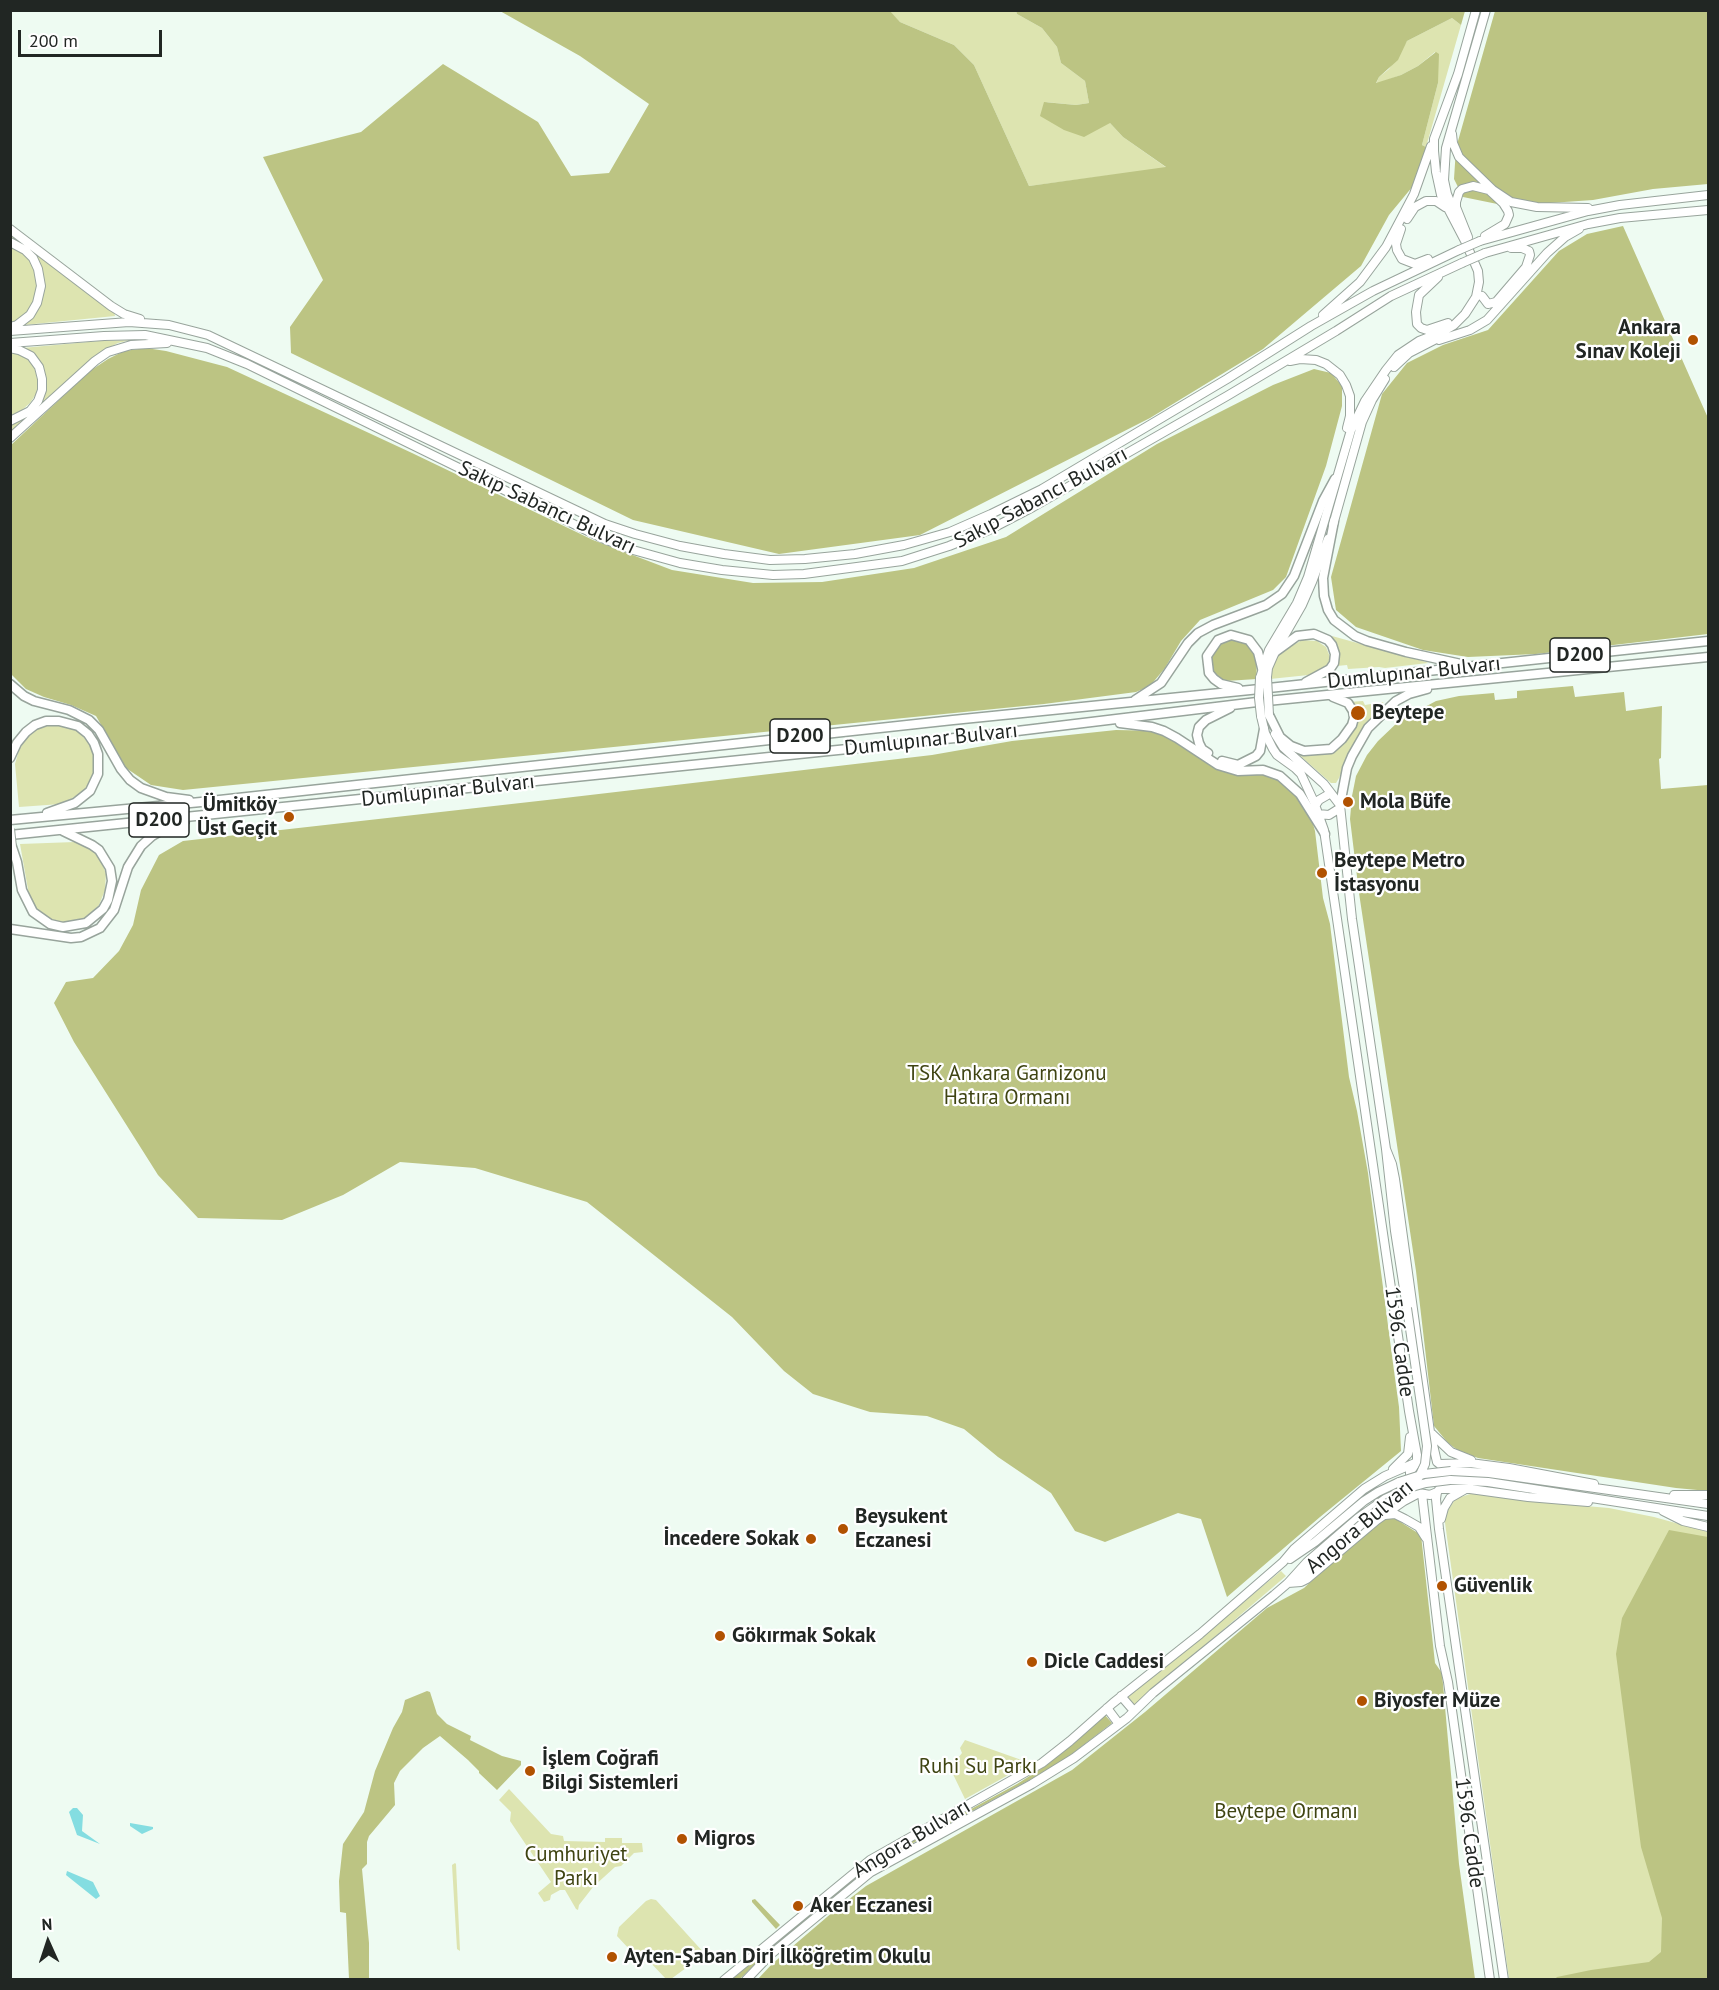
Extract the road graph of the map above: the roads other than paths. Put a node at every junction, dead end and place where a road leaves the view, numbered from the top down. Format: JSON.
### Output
{"nodes":[{"id":1,"x":1476,"y":10,"type":"edge"},
{"id":2,"x":1486,"y":10,"type":"edge"},
{"id":3,"x":1454,"y":122,"type":"junction"},
{"id":4,"x":1434,"y":139,"type":"junction"},
{"id":5,"x":1708,"y":195,"type":"edge"},
{"id":6,"x":1599,"y":209,"type":"junction"},
{"id":7,"x":1708,"y":210,"type":"edge"},
{"id":8,"x":1587,"y":224,"type":"junction"},
{"id":9,"x":10,"y":230,"type":"edge"},
{"id":10,"x":1467,"y":239,"type":"junction"},
{"id":11,"x":1480,"y":241,"type":"junction"},
{"id":12,"x":10,"y":242,"type":"edge"},
{"id":13,"x":1456,"y":251,"type":"junction"},
{"id":14,"x":1488,"y":252,"type":"junction"},
{"id":15,"x":1449,"y":268,"type":"junction"},
{"id":16,"x":1482,"y":296,"type":"junction"},
{"id":17,"x":1466,"y":314,"type":"junction"},
{"id":18,"x":156,"y":324,"type":"junction"},
{"id":19,"x":1311,"y":326,"type":"junction"},
{"id":20,"x":10,"y":329,"type":"edge"},
{"id":21,"x":183,"y":342,"type":"junction"},
{"id":22,"x":10,"y":343,"type":"edge"},
{"id":23,"x":1429,"y":343,"type":"junction"},
{"id":24,"x":10,"y":348,"type":"edge"},
{"id":25,"x":1283,"y":363,"type":"junction"},
{"id":26,"x":10,"y":422,"type":"edge"},
{"id":27,"x":10,"y":438,"type":"edge"},
{"id":28,"x":1343,"y":453,"type":"junction"},
{"id":29,"x":1335,"y":479,"type":"junction"},
{"id":30,"x":1334,"y":521,"type":"junction"},
{"id":31,"x":1708,"y":641,"type":"edge"},
{"id":32,"x":1275,"y":652,"type":"junction"},
{"id":33,"x":1708,"y":657,"type":"edge"},
{"id":34,"x":1708,"y":663,"type":"edge"},
{"id":35,"x":1650,"y":664,"type":"junction"},
{"id":36,"x":1473,"y":666,"type":"junction"},
{"id":37,"x":1263,"y":674,"type":"junction"},
{"id":38,"x":1449,"y":682,"type":"junction"},
{"id":39,"x":10,"y":684,"type":"edge"},
{"id":40,"x":1298,"y":685,"type":"junction"},
{"id":41,"x":1250,"y":690,"type":"junction"},
{"id":42,"x":1330,"y":696,"type":"junction"},
{"id":43,"x":1131,"y":702,"type":"junction"},
{"id":44,"x":1236,"y":705,"type":"junction"},
{"id":45,"x":1265,"y":715,"type":"junction"},
{"id":46,"x":1096,"y":722,"type":"junction"},
{"id":47,"x":1264,"y":729,"type":"junction"},
{"id":48,"x":10,"y":758,"type":"edge"},
{"id":49,"x":1331,"y":794,"type":"junction"},
{"id":50,"x":201,"y":802,"type":"junction"},
{"id":51,"x":1340,"y":807,"type":"junction"},
{"id":52,"x":1317,"y":810,"type":"junction"},
{"id":53,"x":205,"y":816,"type":"junction"},
{"id":54,"x":37,"y":817,"type":"junction"},
{"id":55,"x":10,"y":820,"type":"edge"},
{"id":56,"x":10,"y":829,"type":"edge"},
{"id":57,"x":60,"y":830,"type":"junction"},
{"id":58,"x":1325,"y":834,"type":"junction"},
{"id":59,"x":10,"y":835,"type":"edge"},
{"id":60,"x":12,"y":847,"type":"junction"},
{"id":61,"x":10,"y":858,"type":"edge"},
{"id":62,"x":10,"y":929,"type":"edge"},
{"id":63,"x":1386,"y":1149,"type":"junction"},
{"id":64,"x":1425,"y":1391,"type":"junction"},
{"id":65,"x":1407,"y":1394,"type":"junction"},
{"id":66,"x":1409,"y":1411,"type":"junction"},
{"id":67,"x":1430,"y":1432,"type":"junction"},
{"id":68,"x":1419,"y":1463,"type":"junction"},
{"id":69,"x":1438,"y":1463,"type":"junction"},
{"id":70,"x":1484,"y":1465,"type":"junction"},
{"id":71,"x":1388,"y":1475,"type":"junction"},
{"id":72,"x":1470,"y":1489,"type":"junction"},
{"id":73,"x":1439,"y":1491,"type":"junction"},
{"id":74,"x":1618,"y":1491,"type":"junction"},
{"id":75,"x":1420,"y":1494,"type":"junction"},
{"id":76,"x":1708,"y":1495,"type":"edge"},
{"id":77,"x":1658,"y":1496,"type":"junction"},
{"id":78,"x":1404,"y":1501,"type":"junction"},
{"id":79,"x":1621,"y":1502,"type":"junction"},
{"id":80,"x":1708,"y":1504,"type":"edge"},
{"id":81,"x":1656,"y":1508,"type":"junction"},
{"id":82,"x":1383,"y":1516,"type":"junction"},
{"id":83,"x":1708,"y":1516,"type":"edge"},
{"id":84,"x":1708,"y":1527,"type":"edge"},
{"id":85,"x":1439,"y":1529,"type":"junction"},
{"id":86,"x":1427,"y":1540,"type":"junction"},
{"id":87,"x":1283,"y":1563,"type":"junction"},
{"id":88,"x":1448,"y":1582,"type":"junction"},
{"id":89,"x":1288,"y":1583,"type":"junction"},
{"id":90,"x":1433,"y":1589,"type":"junction"},
{"id":91,"x":1449,"y":1592,"type":"junction"},
{"id":92,"x":1121,"y":1696,"type":"junction"},
{"id":93,"x":1107,"y":1708,"type":"junction"},
{"id":94,"x":1134,"y":1711,"type":"junction"},
{"id":95,"x":1119,"y":1724,"type":"junction"},
{"id":96,"x":724,"y":1980,"type":"edge"},
{"id":97,"x":746,"y":1980,"type":"edge"},
{"id":98,"x":1490,"y":1980,"type":"edge"},
{"id":99,"x":1504,"y":1980,"type":"edge"}],
"edges":[{"from":1,"to":4,"type":"main road"},
{"from":2,"to":3,"type":"main road"},
{"from":3,"to":6,"type":"main road"},
{"from":3,"to":10,"type":"main road"},
{"from":4,"to":10,"type":"main road"},
{"from":4,"to":19,"type":"main road"},
{"from":5,"to":6,"type":"main road","name":"Sakıp Sabancı Bulvarı"},
{"from":6,"to":11,"type":"main road","name":"Sakıp Sabancı Bulvarı"},
{"from":7,"to":8,"type":"main road","name":"Sakıp Sabancı Bulvarı"},
{"from":8,"to":14,"type":"main road","name":"Sakıp Sabancı Bulvarı"},
{"from":8,"to":23,"type":"main road"},
{"from":9,"to":18,"type":"main road"},
{"from":10,"to":11,"type":"main road"},
{"from":10,"to":13,"type":"main road"},
{"from":10,"to":16,"type":"main road"},
{"from":10,"to":17,"type":"main road"},
{"from":11,"to":13,"type":"main road","name":"Sakıp Sabancı Bulvarı","bridge":true},
{"from":12,"to":20,"type":"main road"},
{"from":13,"to":19,"type":"main road","name":"Sakıp Sabancı Bulvarı"},
{"from":14,"to":15,"type":"main road","name":"Sakıp Sabancı Bulvarı","bridge":true},
{"from":14,"to":16,"type":"main road"},
{"from":15,"to":17,"type":"main road"},
{"from":15,"to":25,"type":"main road","name":"Sakıp Sabancı Bulvarı"},
{"from":16,"to":23,"type":"main road"},
{"from":17,"to":28,"type":"main road"},
{"from":18,"to":19,"type":"main road","name":"Sakıp Sabancı Bulvarı"},
{"from":18,"to":20,"type":"main road","name":"Sakıp Sabancı Bulvarı"},
{"from":21,"to":22,"type":"main road","name":"Sakıp Sabancı Bulvarı"},
{"from":21,"to":25,"type":"main road","name":"Sakıp Sabancı Bulvarı"},
{"from":21,"to":27,"type":"main road"},
{"from":23,"to":30,"type":"main road"},
{"from":24,"to":26,"type":"main road"},
{"from":25,"to":28,"type":"main road"},
{"from":28,"to":29,"type":"main road"},
{"from":29,"to":37,"type":"main road"},
{"from":29,"to":43,"type":"highway"},
{"from":30,"to":32,"type":"main road"},
{"from":30,"to":36,"type":"highway"},
{"from":31,"to":36,"type":"highway","name":"Dumlupınar Bulvarı","number":"D200"},
{"from":32,"to":37,"type":"main road"},
{"from":32,"to":40,"type":"highway"},
{"from":33,"to":35,"type":"highway","name":"Dumlupınar Bulvarı","number":"D200"},
{"from":34,"to":35,"type":"highway"},
{"from":35,"to":38,"type":"highway","name":"Dumlupınar Bulvarı","number":"D200"},
{"from":36,"to":40,"type":"highway","name":"Dumlupınar Bulvarı","number":"D200"},
{"from":37,"to":41,"type":"highway"},
{"from":37,"to":45,"type":"main road","bridge":true},
{"from":38,"to":42,"type":"highway","name":"Dumlupınar Bulvarı","number":"D200"},
{"from":38,"to":51,"type":"highway"},
{"from":39,"to":50,"type":"highway"},
{"from":40,"to":41,"type":"highway","name":"Dumlupınar Bulvarı","number":"D200"},
{"from":41,"to":43,"type":"highway","name":"Dumlupınar Bulvarı","number":"D200"},
{"from":42,"to":44,"type":"highway","name":"Dumlupınar Bulvarı","number":"D200"},
{"from":42,"to":45,"type":"highway"},
{"from":43,"to":50,"type":"highway","name":"Dumlupınar Bulvarı","number":"D200"},
{"from":44,"to":46,"type":"highway","name":"Dumlupınar Bulvarı","number":"D200"},
{"from":44,"to":47,"type":"highway"},
{"from":45,"to":47,"type":"main road","name":"1596. Cadde"},
{"from":45,"to":49,"type":"main road"},
{"from":46,"to":53,"type":"highway","name":"Dumlupınar Bulvarı","number":"D200"},
{"from":46,"to":58,"type":"highway"},
{"from":47,"to":52,"type":"main road","name":"1596. Cadde"},
{"from":48,"to":54,"type":"highway"},
{"from":49,"to":51,"type":"main road"},
{"from":49,"to":52,"type":"main road"},
{"from":50,"to":54,"type":"highway","name":"Dumlupınar Bulvarı","number":"D200"},
{"from":51,"to":52,"type":"main road"},
{"from":51,"to":63,"type":"main road","name":"1596. Cadde"},
{"from":52,"to":58,"type":"main road","name":"1596. Cadde"},
{"from":53,"to":57,"type":"highway","name":"Dumlupınar Bulvarı","number":"D200"},
{"from":53,"to":62,"type":"highway"},
{"from":54,"to":55,"type":"highway","name":"Dumlupınar Bulvarı","number":"D200"},
{"from":56,"to":60,"type":"main road","bridge":true},
{"from":57,"to":59,"type":"highway","name":"Dumlupınar Bulvarı","number":"D200"},
{"from":57,"to":60,"type":"highway"},
{"from":58,"to":65,"type":"main road","name":"1596. Cadde"},
{"from":60,"to":61,"type":"main road"},
{"from":63,"to":64,"type":"main road","name":"1596. Cadde"},
{"from":63,"to":68,"type":"main road","name":"1596. Cadde","bridge":true},
{"from":64,"to":65,"type":"main road"},
{"from":64,"to":67,"type":"main road","name":"1596. Cadde"},
{"from":65,"to":66,"type":"main road","name":"1596. Cadde"},
{"from":66,"to":68,"type":"main road","name":"1596. Cadde"},
{"from":66,"to":71,"type":"main road"},
{"from":67,"to":69,"type":"main road","name":"1596. Cadde"},
{"from":67,"to":70,"type":"main road"},
{"from":68,"to":69,"type":"main road"},
{"from":68,"to":71,"type":"main road","name":"Angora Bulvarı"},
{"from":68,"to":75,"type":"main road","name":"1596. Cadde"},
{"from":68,"to":89,"type":"main road","name":"Angora Bulvarı","bridge":true},
{"from":69,"to":70,"type":"main road"},
{"from":69,"to":73,"type":"main road","name":"1596. Cadde"},
{"from":70,"to":74,"type":"main road"},
{"from":71,"to":78,"type":"main road"},
{"from":71,"to":87,"type":"main road","name":"Angora Bulvarı"},
{"from":72,"to":73,"type":"main road"},
{"from":72,"to":79,"type":"main road"},
{"from":72,"to":85,"type":"main road"},
{"from":73,"to":75,"type":"main road"},
{"from":73,"to":85,"type":"main road","name":"1596. Cadde"},
{"from":74,"to":77,"type":"main road"},
{"from":74,"to":87,"type":"main road","name":"Angora Bulvarı","bridge":true},
{"from":75,"to":78,"type":"main road","name":"Angora Bulvarı"},
{"from":75,"to":86,"type":"main road","name":"1596. Cadde"},
{"from":76,"to":77,"type":"main road"},
{"from":77,"to":80,"type":"main road"},
{"from":78,"to":82,"type":"main road","name":"Angora Bulvarı"},
{"from":79,"to":81,"type":"main road"},
{"from":79,"to":89,"type":"main road","name":"Angora Bulvarı","bridge":true},
{"from":81,"to":83,"type":"main road"},
{"from":81,"to":84,"type":"main road"},
{"from":82,"to":86,"type":"main road"},
{"from":82,"to":89,"type":"main road","name":"Angora Bulvarı"},
{"from":85,"to":88,"type":"main road","name":"1596. Cadde"},
{"from":86,"to":90,"type":"main road","name":"1596. Cadde"},
{"from":87,"to":92,"type":"main road","name":"Angora Bulvarı"},
{"from":88,"to":90,"type":"main road"},
{"from":88,"to":91,"type":"main road","name":"1596. Cadde"},
{"from":89,"to":94,"type":"main road","name":"Angora Bulvarı"},
{"from":90,"to":91,"type":"main road"},
{"from":90,"to":98,"type":"main road","name":"1596. Cadde"},
{"from":91,"to":99,"type":"main road","name":"1596. Cadde"},
{"from":92,"to":93,"type":"main road","name":"Angora Bulvarı"},
{"from":92,"to":94,"type":"main road"},
{"from":93,"to":95,"type":"main road"},
{"from":93,"to":96,"type":"main road","name":"Angora Bulvarı"},
{"from":94,"to":95,"type":"main road","name":"Angora Bulvarı"},
{"from":95,"to":97,"type":"main road","name":"Angora Bulvarı"}]}
